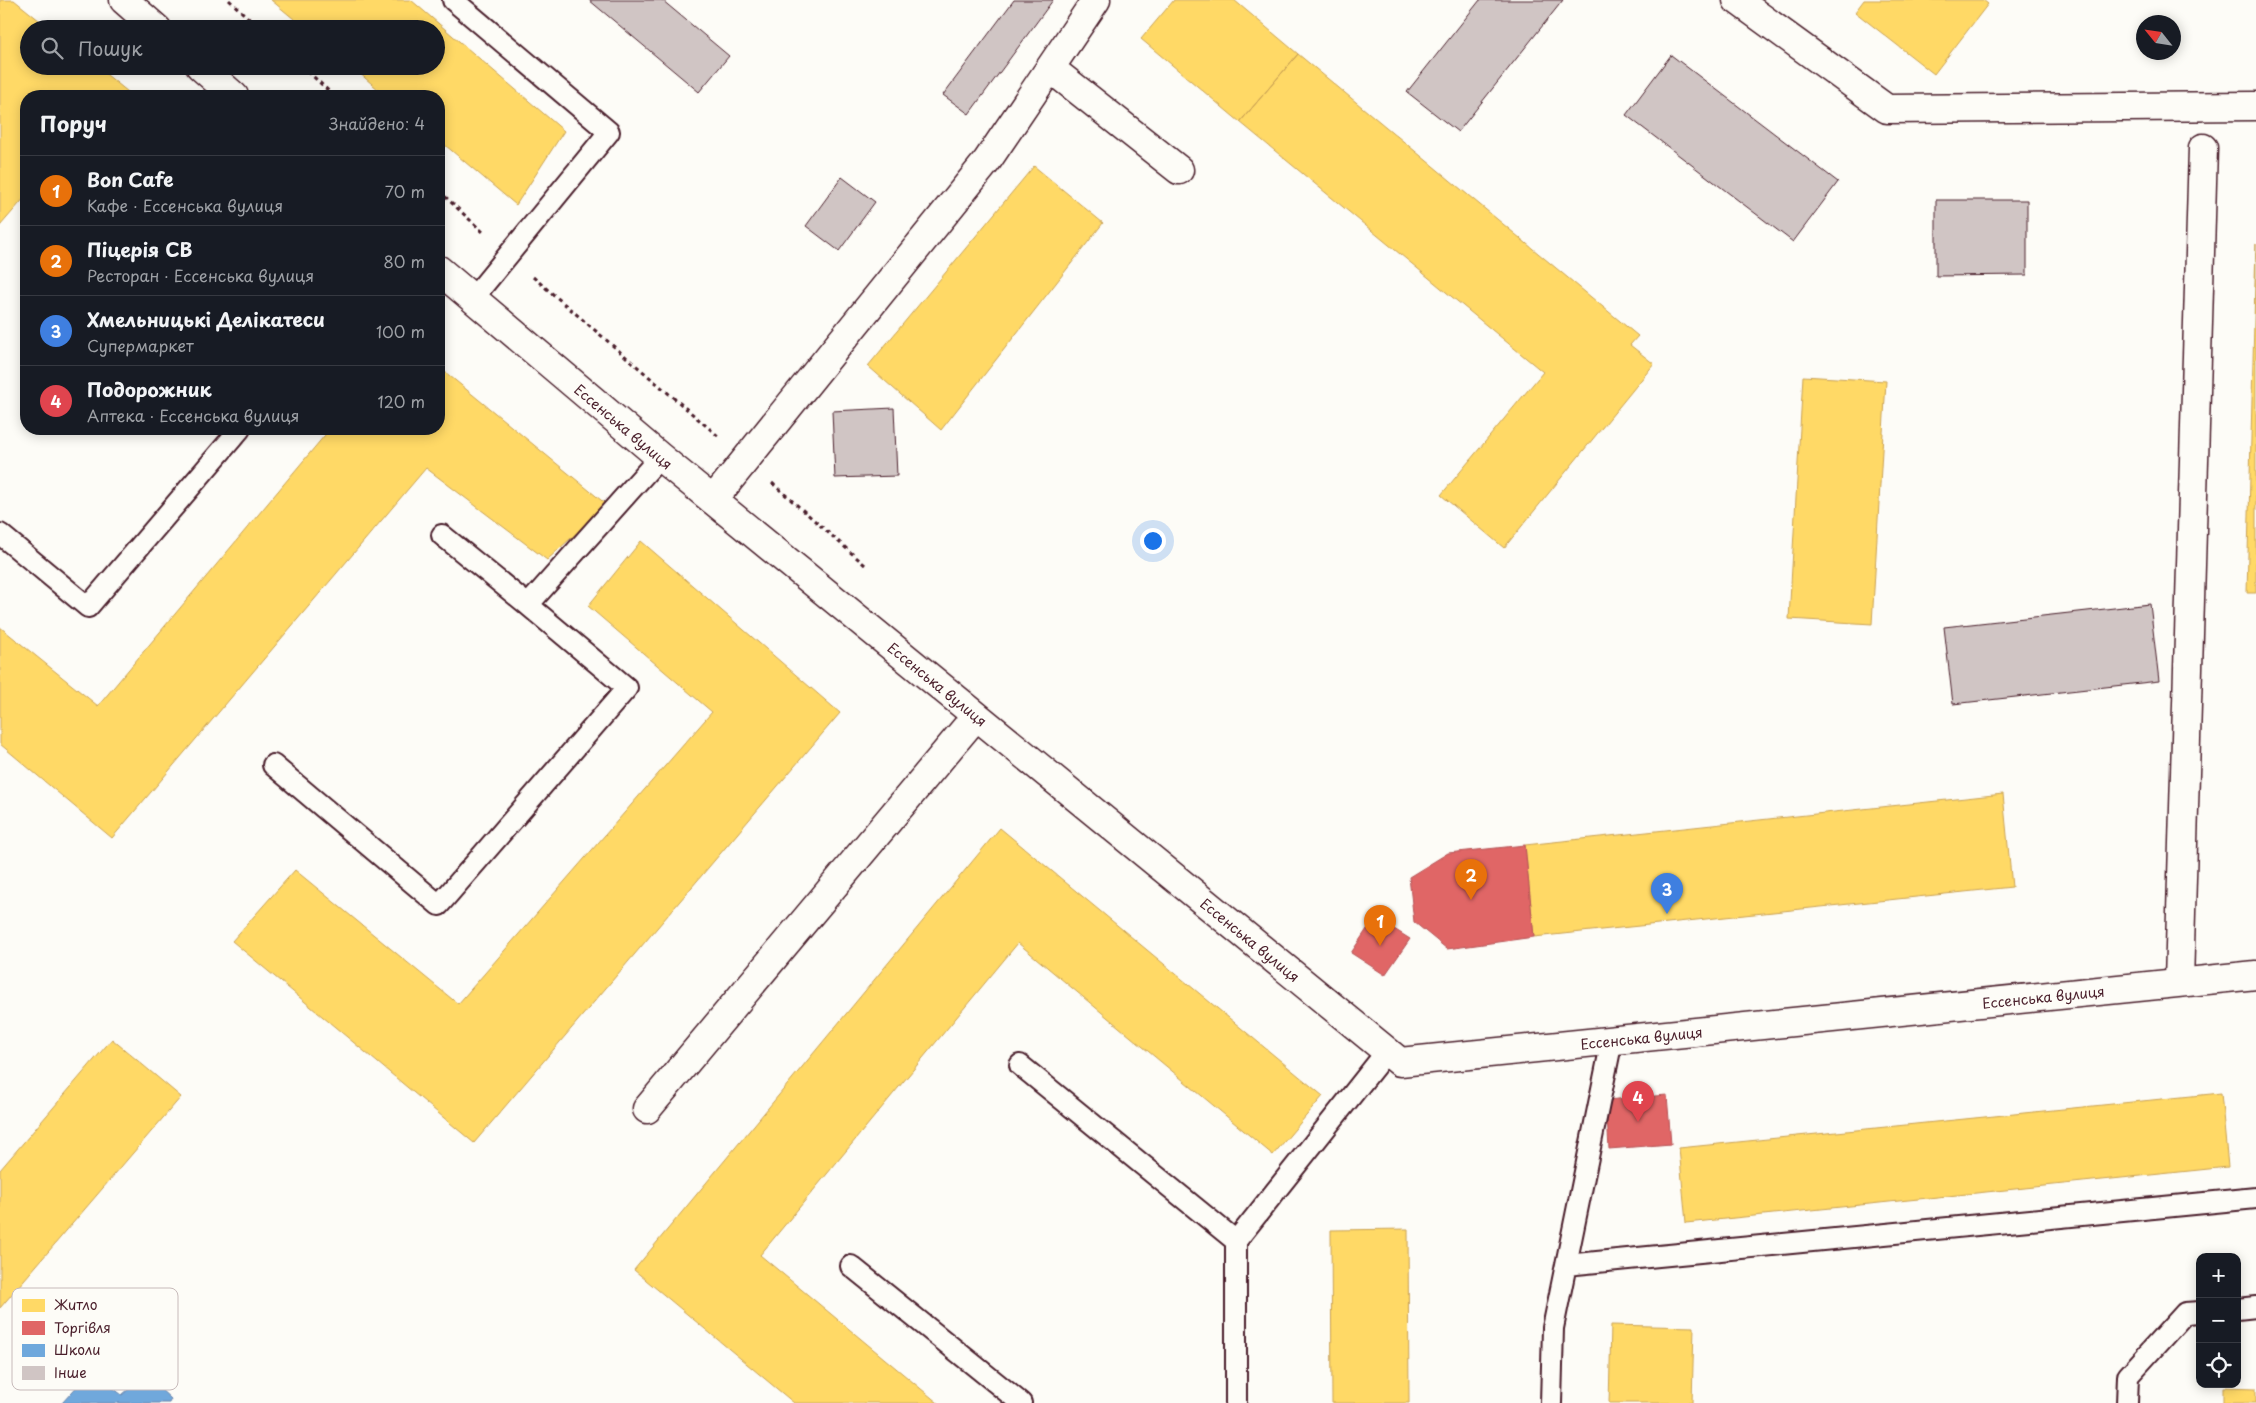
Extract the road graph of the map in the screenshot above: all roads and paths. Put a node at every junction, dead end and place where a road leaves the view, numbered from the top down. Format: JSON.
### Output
{"nodes":[{"id":1,"x":124,"y":0,"type":"edge"},
{"id":2,"x":229,"y":0,"type":"edge"},
{"id":3,"x":454,"y":0,"type":"edge"},
{"id":4,"x":1096,"y":0,"type":"edge"},
{"id":5,"x":1736,"y":0,"type":"edge"},
{"id":6,"x":147,"y":20,"type":"edge"},
{"id":7,"x":250,"y":20,"type":"edge"},
{"id":8,"x":1050,"y":68,"type":"junction"},
{"id":9,"x":210,"y":75,"type":"edge"},
{"id":10,"x":312,"y":75,"type":"edge"},
{"id":11,"x":227,"y":90,"type":"edge"},
{"id":12,"x":328,"y":90,"type":"edge"},
{"id":13,"x":2256,"y":106,"type":"edge"},
{"id":14,"x":2204,"y":148,"type":"dead end"},
{"id":15,"x":1180,"y":170,"type":"dead end"},
{"id":16,"x":445,"y":197,"type":"edge"},
{"id":17,"x":508,"y":255,"type":"junction"},
{"id":18,"x":445,"y":275,"type":"edge"},
{"id":19,"x":473,"y":298,"type":"junction"},
{"id":20,"x":235,"y":435,"type":"edge"},
{"id":21,"x":660,"y":457,"type":"junction"},
{"id":22,"x":746,"y":459,"type":"junction"},
{"id":23,"x":713,"y":500,"type":"junction"},
{"id":24,"x":0,"y":534,"type":"edge"},
{"id":25,"x":442,"y":535,"type":"dead end"},
{"id":26,"x":865,"y":565,"type":"dead end"},
{"id":27,"x":528,"y":605,"type":"junction"},
{"id":28,"x":976,"y":716,"type":"junction"},
{"id":29,"x":273,"y":765,"type":"dead end"},
{"id":30,"x":2256,"y":974,"type":"edge"},
{"id":31,"x":2179,"y":982,"type":"junction"},
{"id":32,"x":1612,"y":1040,"type":"junction"},
{"id":33,"x":1387,"y":1051,"type":"junction"},
{"id":34,"x":1020,"y":1065,"type":"dead end"},
{"id":35,"x":647,"y":1109,"type":"dead end"},
{"id":36,"x":2256,"y":1198,"type":"edge"},
{"id":37,"x":1236,"y":1241,"type":"junction"},
{"id":38,"x":1566,"y":1265,"type":"junction"},
{"id":39,"x":850,"y":1266,"type":"dead end"},
{"id":40,"x":2256,"y":1307,"type":"edge"},
{"id":41,"x":2241,"y":1309,"type":"edge"},
{"id":42,"x":2196,"y":1312,"type":"edge"},
{"id":43,"x":1022,"y":1403,"type":"edge"},
{"id":44,"x":1236,"y":1403,"type":"edge"},
{"id":45,"x":1552,"y":1403,"type":"edge"},
{"id":46,"x":2127,"y":1403,"type":"edge"}],
"edges":[{"from":1,"to":6,"type":"street"},
{"from":2,"to":7,"type":"path"},
{"from":3,"to":17,"type":"lane"},
{"from":4,"to":8,"type":"street"},
{"from":5,"to":13,"type":"street"},
{"from":8,"to":15,"type":"street"},
{"from":8,"to":22,"type":"street"},
{"from":9,"to":11,"type":"street"},
{"from":10,"to":12,"type":"path"},
{"from":14,"to":31,"type":"street"},
{"from":16,"to":17,"type":"path"},
{"from":17,"to":19,"type":"lane"},
{"from":17,"to":22,"type":"path"},
{"from":18,"to":19,"type":"street","name":"Ессенська вулиця"},
{"from":19,"to":21,"type":"street","name":"Ессенська вулиця"},
{"from":20,"to":24,"type":"lane"},
{"from":21,"to":23,"type":"street","name":"Ессенська вулиця"},
{"from":21,"to":27,"type":"lane"},
{"from":22,"to":23,"type":"street"},
{"from":22,"to":26,"type":"path"},
{"from":23,"to":28,"type":"street","name":"Ессенська вулиця"},
{"from":25,"to":27,"type":"lane"},
{"from":27,"to":29,"type":"lane"},
{"from":28,"to":33,"type":"street","name":"Ессенська вулиця"},
{"from":28,"to":35,"type":"street"},
{"from":30,"to":31,"type":"street","name":"Ессенська вулиця"},
{"from":31,"to":32,"type":"street","name":"Ессенська вулиця"},
{"from":32,"to":33,"type":"street","name":"Ессенська вулиця"},
{"from":32,"to":38,"type":"lane"},
{"from":33,"to":37,"type":"lane"},
{"from":34,"to":37,"type":"lane"},
{"from":36,"to":38,"type":"lane"},
{"from":37,"to":44,"type":"lane"},
{"from":38,"to":45,"type":"lane"},
{"from":39,"to":43,"type":"lane"},
{"from":40,"to":41,"type":"lane"},
{"from":42,"to":46,"type":"lane"}]}
